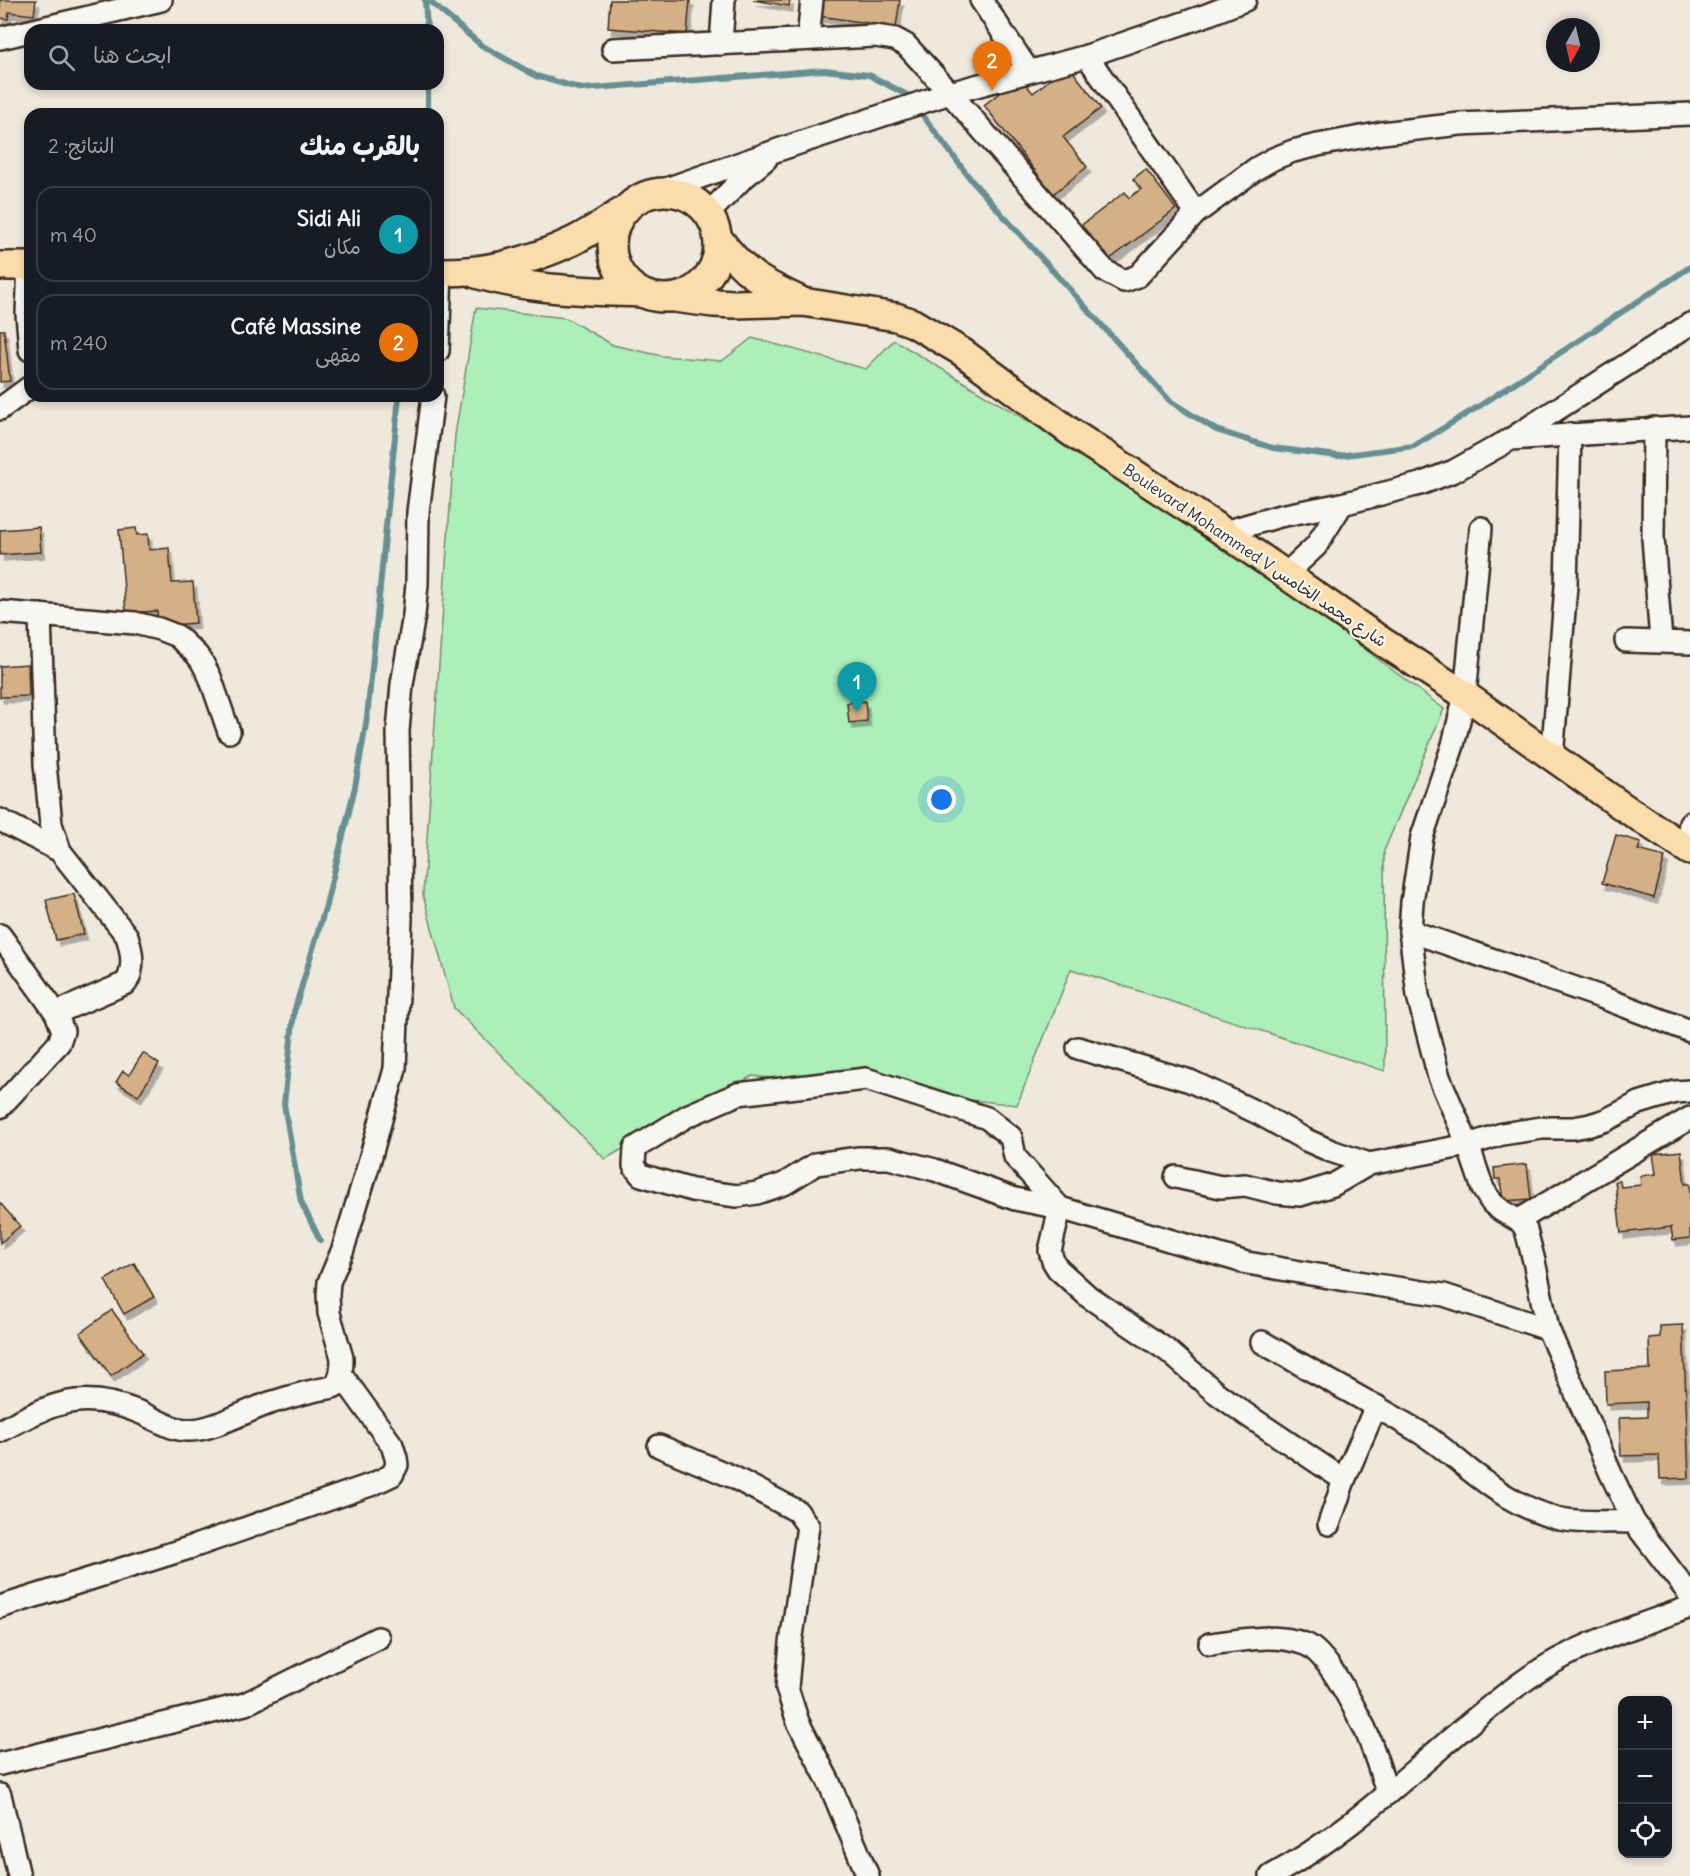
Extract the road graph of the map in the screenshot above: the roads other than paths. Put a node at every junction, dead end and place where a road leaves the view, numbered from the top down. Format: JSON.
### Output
{"nodes":[{"id":1,"x":161,"y":0,"type":"edge"},
{"id":2,"x":724,"y":0,"type":"edge"},
{"id":3,"x":812,"y":0,"type":"edge"},
{"id":4,"x":981,"y":0,"type":"edge"},
{"id":5,"x":1245,"y":0,"type":"edge"},
{"id":6,"x":58,"y":24,"type":"edge"},
{"id":7,"x":24,"y":32,"type":"edge"},
{"id":8,"x":0,"y":38,"type":"edge"},
{"id":9,"x":808,"y":39,"type":"junction"},
{"id":10,"x":721,"y":44,"type":"junction"},
{"id":11,"x":613,"y":49,"type":"dead end"},
{"id":12,"x":1087,"y":56,"type":"junction"},
{"id":13,"x":1028,"y":70,"type":"junction"},
{"id":14,"x":946,"y":94,"type":"junction"},
{"id":15,"x":1690,"y":114,"type":"edge"},
{"id":16,"x":778,"y":150,"type":"junction"},
{"id":17,"x":649,"y":195,"type":"junction"},
{"id":18,"x":625,"y":210,"type":"junction"},
{"id":19,"x":1196,"y":213,"type":"junction"},
{"id":20,"x":713,"y":226,"type":"junction"},
{"id":21,"x":0,"y":266,"type":"edge"},
{"id":22,"x":24,"y":266,"type":"edge"},
{"id":23,"x":444,"y":272,"type":"edge"},
{"id":24,"x":468,"y":272,"type":"junction"},
{"id":25,"x":641,"y":293,"type":"junction"},
{"id":26,"x":674,"y":298,"type":"junction"},
{"id":27,"x":803,"y":302,"type":"junction"},
{"id":28,"x":1690,"y":324,"type":"edge"},
{"id":29,"x":24,"y":391,"type":"edge"},
{"id":30,"x":432,"y":402,"type":"edge"},
{"id":31,"x":0,"y":409,"type":"edge"},
{"id":32,"x":1671,"y":427,"type":"edge"},
{"id":33,"x":1570,"y":434,"type":"junction"},
{"id":34,"x":1690,"y":437,"type":"edge"},
{"id":35,"x":1511,"y":438,"type":"junction"},
{"id":36,"x":1342,"y":504,"type":"junction"},
{"id":37,"x":1481,"y":528,"type":"dead end"},
{"id":38,"x":1224,"y":532,"type":"junction"},
{"id":39,"x":1286,"y":574,"type":"junction"},
{"id":40,"x":0,"y":612,"type":"edge"},
{"id":41,"x":40,"y":615,"type":"junction"},
{"id":42,"x":1626,"y":641,"type":"dead end"},
{"id":43,"x":1661,"y":641,"type":"junction"},
{"id":44,"x":1690,"y":643,"type":"edge"},
{"id":45,"x":1465,"y":695,"type":"junction"},
{"id":46,"x":229,"y":732,"type":"dead end"},
{"id":47,"x":1552,"y":758,"type":"junction"},
{"id":48,"x":0,"y":820,"type":"edge"},
{"id":49,"x":1689,"y":841,"type":"edge"},
{"id":50,"x":60,"y":851,"type":"junction"},
{"id":51,"x":1410,"y":932,"type":"junction"},
{"id":52,"x":2,"y":940,"type":"edge"},
{"id":53,"x":56,"y":1014,"type":"junction"},
{"id":54,"x":1690,"y":1031,"type":"edge"},
{"id":55,"x":1078,"y":1048,"type":"dead end"},
{"id":56,"x":1690,"y":1091,"type":"edge"},
{"id":57,"x":0,"y":1107,"type":"edge"},
{"id":58,"x":1690,"y":1118,"type":"edge"},
{"id":59,"x":1468,"y":1145,"type":"junction"},
{"id":60,"x":1369,"y":1164,"type":"junction"},
{"id":61,"x":1176,"y":1177,"type":"dead end"},
{"id":62,"x":1060,"y":1208,"type":"junction"},
{"id":63,"x":1519,"y":1220,"type":"junction"},
{"id":64,"x":1548,"y":1329,"type":"junction"},
{"id":65,"x":1262,"y":1342,"type":"dead end"},
{"id":66,"x":341,"y":1374,"type":"junction"},
{"id":67,"x":1376,"y":1406,"type":"junction"},
{"id":68,"x":0,"y":1431,"type":"edge"},
{"id":69,"x":659,"y":1446,"type":"dead end"},
{"id":70,"x":1344,"y":1480,"type":"junction"},
{"id":71,"x":1634,"y":1522,"type":"junction"},
{"id":72,"x":1329,"y":1524,"type":"dead end"},
{"id":73,"x":1690,"y":1595,"type":"edge"},
{"id":74,"x":0,"y":1607,"type":"edge"},
{"id":75,"x":1690,"y":1607,"type":"edge"},
{"id":76,"x":378,"y":1638,"type":"dead end"},
{"id":77,"x":1210,"y":1644,"type":"dead end"},
{"id":78,"x":0,"y":1764,"type":"edge"},
{"id":79,"x":1388,"y":1793,"type":"junction"},
{"id":80,"x":0,"y":1795,"type":"edge"},
{"id":81,"x":1301,"y":1869,"type":"edge"},
{"id":82,"x":19,"y":1876,"type":"edge"},
{"id":83,"x":868,"y":1876,"type":"edge"},
{"id":84,"x":1272,"y":1876,"type":"edge"}],
"edges":[{"from":1,"to":6,"type":"street"},
{"from":2,"to":10,"type":"street"},
{"from":3,"to":9,"type":"street"},
{"from":4,"to":13,"type":"street"},
{"from":5,"to":12,"type":"street"},
{"from":7,"to":8,"type":"street"},
{"from":9,"to":10,"type":"street"},
{"from":9,"to":14,"type":"street"},
{"from":10,"to":11,"type":"street"},
{"from":12,"to":13,"type":"street"},
{"from":12,"to":19,"type":"street"},
{"from":13,"to":14,"type":"street"},
{"from":14,"to":16,"type":"street"},
{"from":14,"to":19,"type":"street"},
{"from":15,"to":19,"type":"street"},
{"from":16,"to":17,"type":"street"},
{"from":16,"to":20,"type":"street"},
{"from":17,"to":18,"type":"main road"},
{"from":17,"to":20,"type":"main road"},
{"from":18,"to":24,"type":"main road"},
{"from":18,"to":25,"type":"main road"},
{"from":20,"to":26,"type":"main road"},
{"from":20,"to":27,"type":"main road","name":"Boulevard Mohammed V شارع محمد الخامس"},
{"from":21,"to":22,"type":"main road"},
{"from":23,"to":24,"type":"main road"},
{"from":24,"to":25,"type":"main road"},
{"from":25,"to":26,"type":"main road"},
{"from":26,"to":27,"type":"main road","name":"Boulevard Mohammed V شارع محمد الخامس"},
{"from":27,"to":38,"type":"main road","name":"Boulevard Mohammed V شارع محمد الخامس"},
{"from":28,"to":35,"type":"street"},
{"from":29,"to":31,"type":"street"},
{"from":30,"to":66,"type":"street"},
{"from":32,"to":33,"type":"street"},
{"from":32,"to":34,"type":"street"},
{"from":32,"to":43,"type":"street"},
{"from":33,"to":35,"type":"street"},
{"from":33,"to":47,"type":"street"},
{"from":35,"to":36,"type":"street"},
{"from":36,"to":38,"type":"street"},
{"from":36,"to":39,"type":"street"},
{"from":37,"to":45,"type":"street"},
{"from":38,"to":39,"type":"main road","name":"Boulevard Mohammed V شارع محمد الخامس"},
{"from":39,"to":45,"type":"main road","name":"Boulevard Mohammed V شارع محمد الخامس"},
{"from":40,"to":41,"type":"street"},
{"from":41,"to":46,"type":"street"},
{"from":41,"to":50,"type":"street"},
{"from":42,"to":43,"type":"street"},
{"from":43,"to":44,"type":"street"},
{"from":45,"to":47,"type":"main road","name":"Boulevard Mohammed V شارع محمد الخامس"},
{"from":45,"to":51,"type":"street"},
{"from":47,"to":49,"type":"main road","name":"Boulevard Mohammed V شارع محمد الخامس"},
{"from":48,"to":50,"type":"street"},
{"from":50,"to":53,"type":"street"},
{"from":51,"to":54,"type":"street"},
{"from":51,"to":59,"type":"street"},
{"from":52,"to":53,"type":"street"},
{"from":53,"to":57,"type":"street"},
{"from":55,"to":60,"type":"street"},
{"from":56,"to":59,"type":"street"},
{"from":58,"to":63,"type":"street"},
{"from":59,"to":60,"type":"street"},
{"from":59,"to":63,"type":"street"},
{"from":60,"to":61,"type":"street"},
{"from":62,"to":62,"type":"street"},
{"from":62,"to":64,"type":"street"},
{"from":62,"to":70,"type":"street"},
{"from":63,"to":64,"type":"street"},
{"from":64,"to":71,"type":"street"},
{"from":65,"to":67,"type":"street"},
{"from":66,"to":68,"type":"street"},
{"from":66,"to":74,"type":"street"},
{"from":67,"to":70,"type":"street"},
{"from":67,"to":71,"type":"street"},
{"from":69,"to":83,"type":"street"},
{"from":70,"to":72,"type":"street"},
{"from":71,"to":73,"type":"street"},
{"from":75,"to":79,"type":"street"},
{"from":76,"to":78,"type":"street"},
{"from":77,"to":79,"type":"street"},
{"from":79,"to":81,"type":"street"},
{"from":80,"to":82,"type":"street"},
{"from":81,"to":84,"type":"street"}]}
